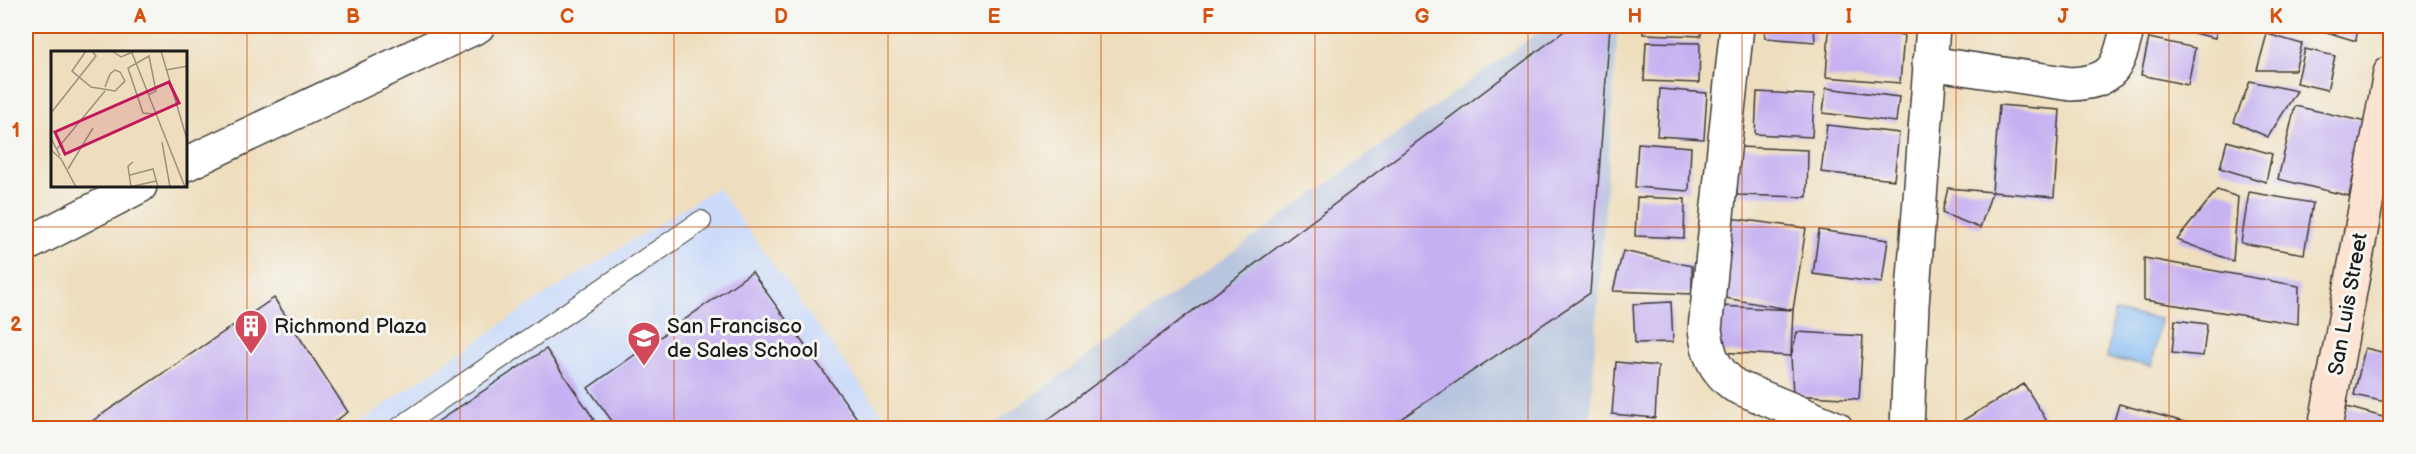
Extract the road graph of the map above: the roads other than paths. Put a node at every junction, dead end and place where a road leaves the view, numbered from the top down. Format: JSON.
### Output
{"nodes":[{"id":1,"x":478,"y":26,"type":"edge"},
{"id":2,"x":1737,"y":26,"type":"edge"},
{"id":3,"x":1933,"y":26,"type":"edge"},
{"id":4,"x":2128,"y":26,"type":"edge"},
{"id":5,"x":1929,"y":63,"type":"junction"},
{"id":6,"x":2391,"y":73,"type":"edge"},
{"id":7,"x":188,"y":163,"type":"edge"},
{"id":8,"x":136,"y":188,"type":"edge"},
{"id":9,"x":701,"y":221,"type":"dead end"},
{"id":10,"x":26,"y":245,"type":"edge"},
{"id":11,"x":399,"y":429,"type":"edge"},
{"id":12,"x":1836,"y":429,"type":"edge"},
{"id":13,"x":1907,"y":429,"type":"edge"},
{"id":14,"x":2325,"y":429,"type":"edge"}],
"edges":[{"from":1,"to":7,"type":"street"},
{"from":2,"to":12,"type":"street"},
{"from":3,"to":5,"type":"street"},
{"from":4,"to":5,"type":"street"},
{"from":5,"to":13,"type":"street"},
{"from":6,"to":14,"type":"street","name":"San Luis Street"},
{"from":8,"to":10,"type":"street"},
{"from":9,"to":11,"type":"lane"}]}
